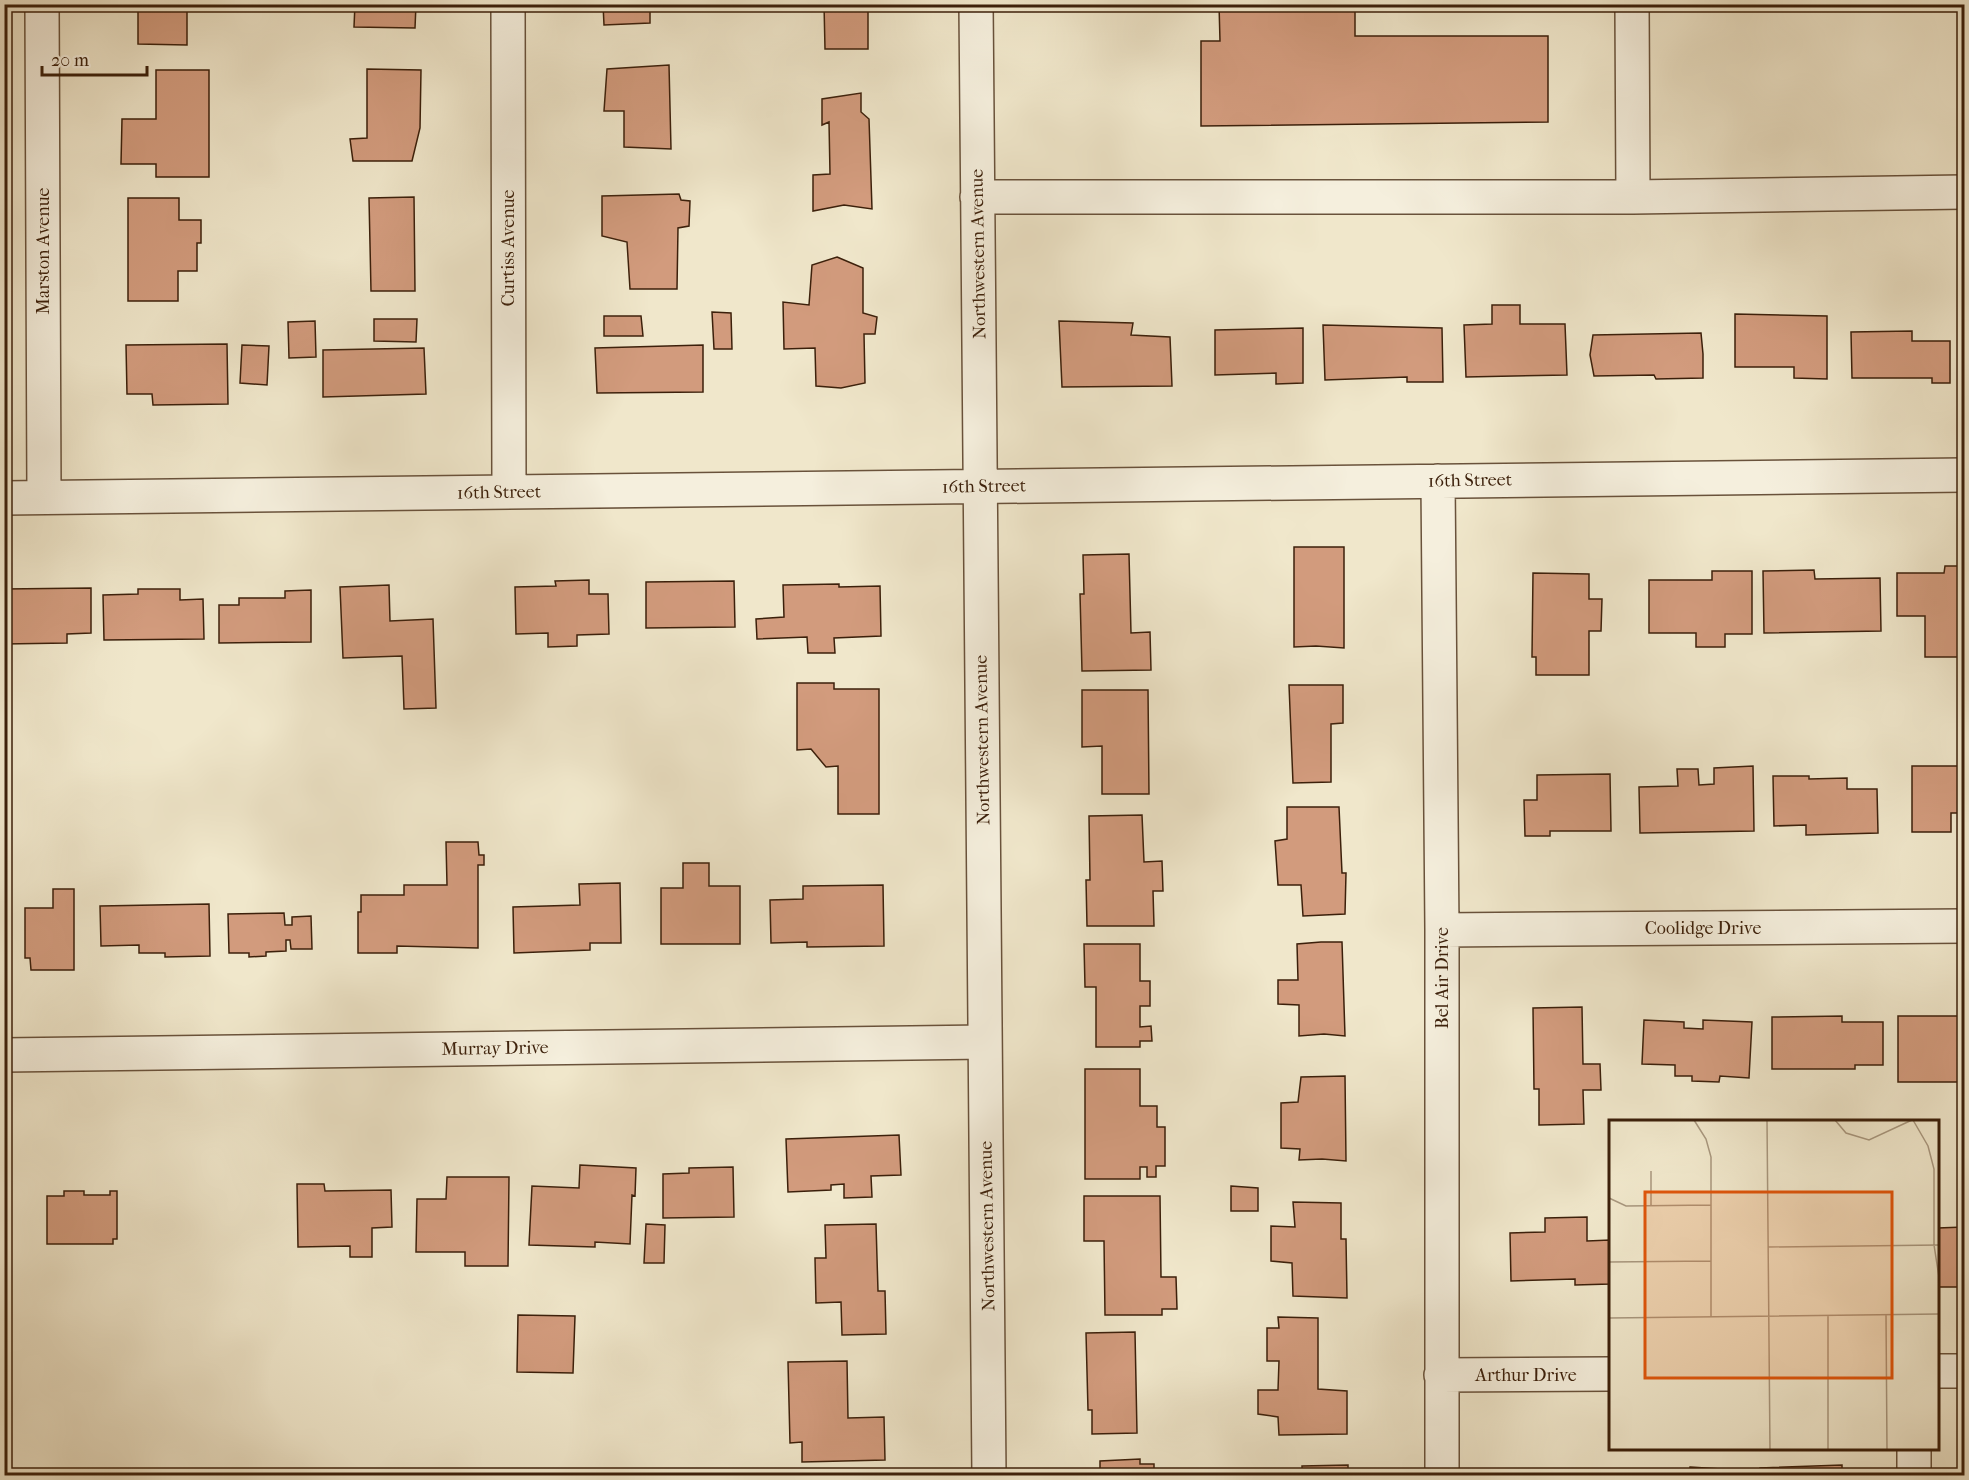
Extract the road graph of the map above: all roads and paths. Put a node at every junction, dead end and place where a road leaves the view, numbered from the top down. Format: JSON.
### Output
{"nodes":[{"id":1,"x":42,"y":4,"type":"edge"},
{"id":2,"x":508,"y":4,"type":"edge"},
{"id":3,"x":976,"y":4,"type":"edge"},
{"id":4,"x":1632,"y":4,"type":"edge"},
{"id":5,"x":1965,"y":192,"type":"edge"},
{"id":6,"x":977,"y":197,"type":"junction"},
{"id":7,"x":1633,"y":197,"type":"junction"},
{"id":8,"x":1965,"y":475,"type":"edge"},
{"id":9,"x":1438,"y":481,"type":"junction"},
{"id":10,"x":980,"y":486,"type":"junction"},
{"id":11,"x":509,"y":492,"type":"junction"},
{"id":12,"x":44,"y":497,"type":"junction"},
{"id":13,"x":4,"y":498,"type":"edge"},
{"id":14,"x":1965,"y":926,"type":"edge"},
{"id":15,"x":1442,"y":930,"type":"junction"},
{"id":16,"x":985,"y":1042,"type":"junction"},
{"id":17,"x":4,"y":1055,"type":"edge"},
{"id":18,"x":1939,"y":1371,"type":"edge"},
{"id":19,"x":1965,"y":1371,"type":"edge"},
{"id":20,"x":1609,"y":1374,"type":"edge"},
{"id":21,"x":1441,"y":1375,"type":"junction"},
{"id":22,"x":1914,"y":1450,"type":"edge"},
{"id":23,"x":989,"y":1476,"type":"edge"},
{"id":24,"x":1442,"y":1476,"type":"edge"},
{"id":25,"x":1914,"y":1476,"type":"edge"}],
"edges":[{"from":1,"to":12,"type":"street","name":"Marston Avenue"},
{"from":2,"to":11,"type":"street","name":"Curtiss Avenue"},
{"from":3,"to":6,"type":"street","name":"Northwestern Avenue"},
{"from":4,"to":7,"type":"street"},
{"from":5,"to":7,"type":"street"},
{"from":6,"to":7,"type":"street"},
{"from":6,"to":10,"type":"street","name":"Northwestern Avenue"},
{"from":8,"to":9,"type":"street","name":"16th Street"},
{"from":9,"to":10,"type":"street","name":"16th Street"},
{"from":9,"to":15,"type":"street","name":"Bel Air Drive"},
{"from":10,"to":11,"type":"street","name":"16th Street"},
{"from":10,"to":16,"type":"street","name":"Northwestern Avenue"},
{"from":11,"to":12,"type":"street","name":"16th Street"},
{"from":12,"to":13,"type":"street","name":"16th Street"},
{"from":14,"to":15,"type":"street","name":"Coolidge Drive"},
{"from":15,"to":21,"type":"street","name":"Bel Air Drive"},
{"from":16,"to":17,"type":"street","name":"Murray Drive"},
{"from":16,"to":23,"type":"street","name":"Northwestern Avenue"},
{"from":18,"to":19,"type":"street"},
{"from":20,"to":21,"type":"street","name":"Arthur Drive"},
{"from":21,"to":24,"type":"street","name":"Bel Air Drive"},
{"from":22,"to":25,"type":"street"}]}
